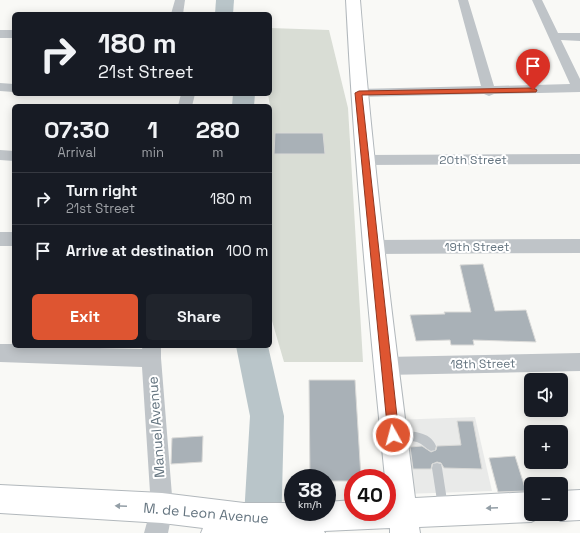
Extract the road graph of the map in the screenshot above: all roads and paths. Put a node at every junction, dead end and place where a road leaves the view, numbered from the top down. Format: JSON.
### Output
{"nodes":[{"id":1,"x":180,"y":0,"type":"edge"},
{"id":2,"x":353,"y":0,"type":"edge"},
{"id":3,"x":463,"y":0,"type":"edge"},
{"id":4,"x":536,"y":0,"type":"edge"},
{"id":5,"x":177,"y":12,"type":"edge"},
{"id":6,"x":0,"y":34,"type":"edge"},
{"id":7,"x":12,"y":34,"type":"edge"},
{"id":8,"x":553,"y":36,"type":"junction"},
{"id":9,"x":580,"y":37,"type":"edge"},
{"id":10,"x":0,"y":87,"type":"edge"},
{"id":11,"x":12,"y":88,"type":"edge"},
{"id":12,"x":579,"y":88,"type":"edge"},
{"id":13,"x":489,"y":92,"type":"junction"},
{"id":14,"x":359,"y":93,"type":"junction"},
{"id":15,"x":0,"y":155,"type":"edge"},
{"id":16,"x":12,"y":156,"type":"edge"},
{"id":17,"x":580,"y":159,"type":"edge"},
{"id":18,"x":365,"y":160,"type":"junction"},
{"id":19,"x":0,"y":239,"type":"edge"},
{"id":20,"x":12,"y":239,"type":"edge"},
{"id":21,"x":580,"y":246,"type":"edge"},
{"id":22,"x":373,"y":247,"type":"junction"},
{"id":23,"x":151,"y":352,"type":"edge"},
{"id":24,"x":0,"y":353,"type":"edge"},
{"id":25,"x":580,"y":362,"type":"edge"},
{"id":26,"x":385,"y":366,"type":"junction"},
{"id":27,"x":393,"y":435,"type":"junction"},
{"id":28,"x":431,"y":446,"type":"dead end"},
{"id":29,"x":437,"y":468,"type":"dead end"},
{"id":30,"x":0,"y":499,"type":"edge"},
{"id":31,"x":580,"y":505,"type":"edge"},
{"id":32,"x":568,"y":506,"type":"edge"},
{"id":33,"x":524,"y":507,"type":"edge"},
{"id":34,"x":444,"y":510,"type":"junction"},
{"id":35,"x":159,"y":521,"type":"edge"},
{"id":36,"x":403,"y":523,"type":"edge"},
{"id":37,"x":234,"y":527,"type":"edge"},
{"id":38,"x":295,"y":528,"type":"edge"}],
"edges":[{"from":1,"to":5,"type":"street"},
{"from":2,"to":14,"type":"street"},
{"from":3,"to":13,"type":"street"},
{"from":4,"to":8,"type":"street"},
{"from":6,"to":7,"type":"street"},
{"from":8,"to":9,"type":"street"},
{"from":8,"to":12,"type":"street"},
{"from":10,"to":11,"type":"street"},
{"from":12,"to":13,"type":"street"},
{"from":13,"to":14,"type":"street"},
{"from":14,"to":18,"type":"street"},
{"from":15,"to":16,"type":"street"},
{"from":17,"to":18,"type":"street","name":"20th Street"},
{"from":18,"to":22,"type":"street"},
{"from":19,"to":20,"type":"street"},
{"from":21,"to":22,"type":"street","name":"19th Street"},
{"from":22,"to":26,"type":"street"},
{"from":23,"to":24,"type":"street"},
{"from":23,"to":35,"type":"street","name":"Manuel Avenue"},
{"from":25,"to":26,"type":"street","name":"18th Street"},
{"from":26,"to":27,"type":"street"},
{"from":27,"to":28,"type":"lane"},
{"from":27,"to":36,"type":"street"},
{"from":29,"to":34,"type":"lane"},
{"from":35,"to":30,"type":"street","name":"M. de Leon Avenue","one_way":true},
{"from":31,"to":32,"type":"street"},
{"from":33,"to":34,"type":"street","name":"M. de Leon Avenue","one_way":true},
{"from":34,"to":36,"type":"street","name":"M. de Leon Avenue"},
{"from":35,"to":37,"type":"street","name":"M. de Leon Avenue"},
{"from":36,"to":38,"type":"street","name":"M. de Leon Avenue"},
{"from":37,"to":38,"type":"street","name":"M. de Leon Avenue"}]}
